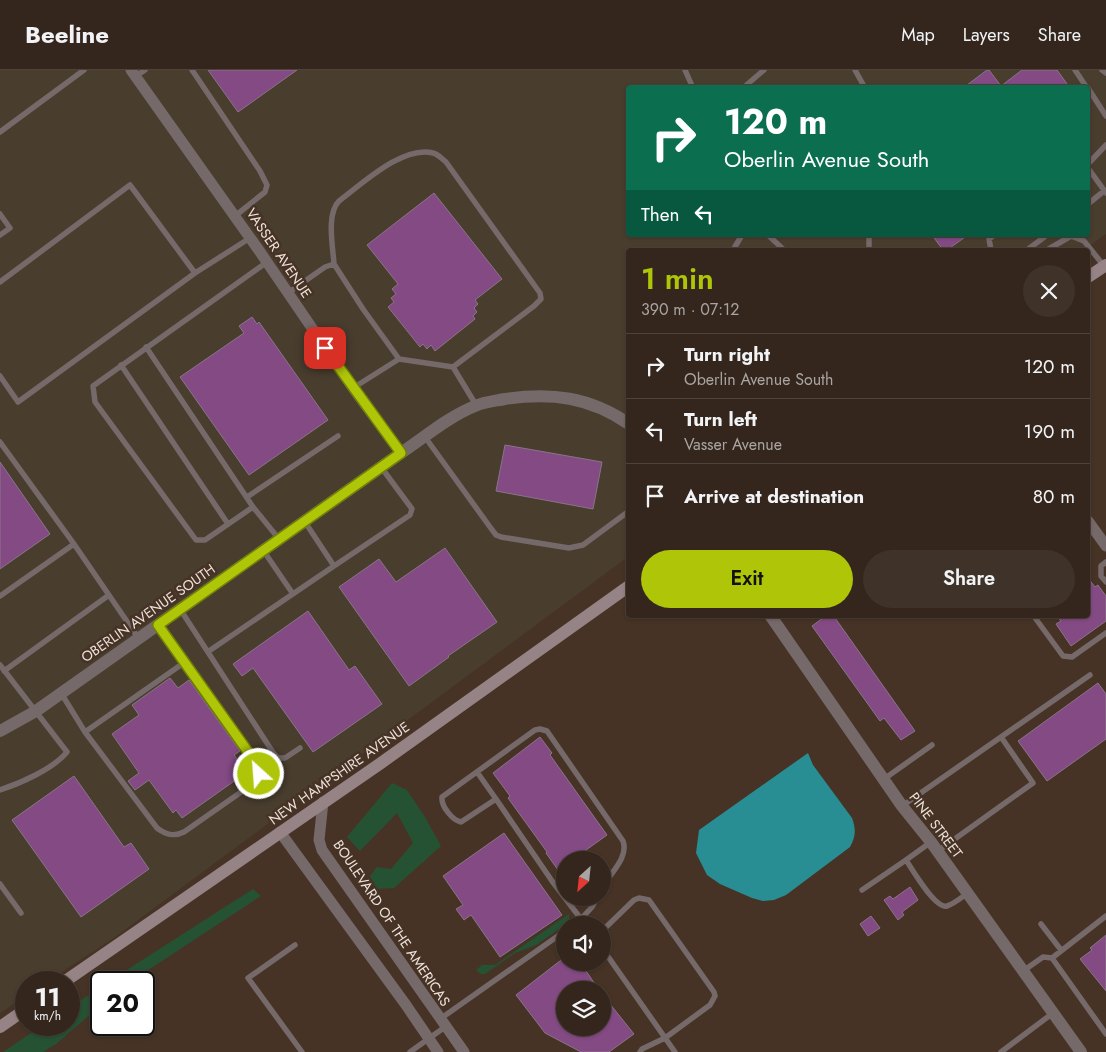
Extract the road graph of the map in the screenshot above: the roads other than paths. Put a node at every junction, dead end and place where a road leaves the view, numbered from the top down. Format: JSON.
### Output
{"nodes":[{"id":1,"x":84,"y":70,"type":"edge"},
{"id":2,"x":192,"y":70,"type":"edge"},
{"id":3,"x":686,"y":70,"type":"edge"},
{"id":4,"x":764,"y":70,"type":"edge"},
{"id":5,"x":855,"y":70,"type":"edge"},
{"id":6,"x":1076,"y":70,"type":"edge"},
{"id":7,"x":1102,"y":70,"type":"edge"},
{"id":8,"x":137,"y":72,"type":"edge"},
{"id":9,"x":1106,"y":73,"type":"edge"},
{"id":10,"x":692,"y":85,"type":"edge"},
{"id":11,"x":746,"y":85,"type":"edge"},
{"id":12,"x":863,"y":85,"type":"edge"},
{"id":13,"x":1085,"y":85,"type":"edge"},
{"id":14,"x":1090,"y":92,"type":"edge"},
{"id":15,"x":1106,"y":116,"type":"edge"},
{"id":16,"x":1,"y":130,"type":"edge"},
{"id":17,"x":1106,"y":145,"type":"edge"},
{"id":18,"x":1090,"y":162,"type":"edge"},
{"id":19,"x":1090,"y":171,"type":"edge"},
{"id":20,"x":1105,"y":192,"type":"edge"},
{"id":21,"x":1090,"y":203,"type":"edge"},
{"id":22,"x":0,"y":214,"type":"edge"},
{"id":23,"x":235,"y":216,"type":"junction"},
{"id":24,"x":0,"y":235,"type":"edge"},
{"id":25,"x":770,"y":237,"type":"edge"},
{"id":26,"x":1044,"y":237,"type":"edge"},
{"id":27,"x":1069,"y":237,"type":"edge"},
{"id":28,"x":1074,"y":237,"type":"edge"},
{"id":29,"x":250,"y":238,"type":"junction"},
{"id":30,"x":782,"y":248,"type":"edge"},
{"id":31,"x":1031,"y":248,"type":"edge"},
{"id":32,"x":1050,"y":248,"type":"edge"},
{"id":33,"x":267,"y":262,"type":"junction"},
{"id":34,"x":334,"y":264,"type":"junction"},
{"id":35,"x":1105,"y":265,"type":"edge"},
{"id":36,"x":195,"y":273,"type":"junction"},
{"id":37,"x":1090,"y":276,"type":"edge"},
{"id":38,"x":0,"y":282,"type":"edge"},
{"id":39,"x":288,"y":293,"type":"junction"},
{"id":40,"x":146,"y":347,"type":"junction"},
{"id":41,"x":399,"y":359,"type":"junction"},
{"id":42,"x":121,"y":365,"type":"junction"},
{"id":43,"x":453,"y":367,"type":"junction"},
{"id":44,"x":0,"y":376,"type":"edge"},
{"id":45,"x":353,"y":388,"type":"junction"},
{"id":46,"x":476,"y":405,"type":"junction"},
{"id":47,"x":626,"y":422,"type":"edge"},
{"id":48,"x":338,"y":436,"type":"dead end"},
{"id":49,"x":425,"y":437,"type":"junction"},
{"id":50,"x":0,"y":442,"type":"edge"},
{"id":51,"x":401,"y":453,"type":"junction"},
{"id":52,"x":381,"y":467,"type":"junction"},
{"id":53,"x":247,"y":497,"type":"junction"},
{"id":54,"x":253,"y":507,"type":"junction"},
{"id":55,"x":626,"y":513,"type":"edge"},
{"id":56,"x":305,"y":522,"type":"junction"},
{"id":57,"x":228,"y":524,"type":"junction"},
{"id":58,"x":1090,"y":524,"type":"edge"},
{"id":59,"x":279,"y":539,"type":"junction"},
{"id":60,"x":74,"y":544,"type":"junction"},
{"id":61,"x":1106,"y":546,"type":"edge"},
{"id":62,"x":263,"y":550,"type":"junction"},
{"id":63,"x":1106,"y":562,"type":"edge"},
{"id":64,"x":334,"y":566,"type":"junction"},
{"id":65,"x":1106,"y":582,"type":"edge"},
{"id":66,"x":626,"y":588,"type":"edge"},
{"id":67,"x":293,"y":594,"type":"junction"},
{"id":68,"x":109,"y":595,"type":"junction"},
{"id":69,"x":0,"y":596,"type":"edge"},
{"id":70,"x":180,"y":609,"type":"junction"},
{"id":71,"x":772,"y":618,"type":"edge"},
{"id":72,"x":1035,"y":618,"type":"edge"},
{"id":73,"x":158,"y":625,"type":"junction"},
{"id":74,"x":1106,"y":633,"type":"edge"},
{"id":75,"x":139,"y":639,"type":"junction"},
{"id":76,"x":209,"y":651,"type":"junction"},
{"id":77,"x":185,"y":662,"type":"junction"},
{"id":78,"x":0,"y":665,"type":"edge"},
{"id":79,"x":4,"y":670,"type":"junction"},
{"id":80,"x":1090,"y":675,"type":"dead end"},
{"id":81,"x":61,"y":693,"type":"junction"},
{"id":82,"x":36,"y":711,"type":"junction"},
{"id":83,"x":0,"y":731,"type":"edge"},
{"id":84,"x":85,"y":732,"type":"junction"},
{"id":85,"x":1001,"y":738,"type":"junction"},
{"id":86,"x":932,"y":745,"type":"dead end"},
{"id":87,"x":300,"y":748,"type":"dead end"},
{"id":88,"x":477,"y":772,"type":"junction"},
{"id":89,"x":884,"y":779,"type":"junction"},
{"id":90,"x":0,"y":790,"type":"edge"},
{"id":91,"x":496,"y":798,"type":"junction"},
{"id":92,"x":323,"y":802,"type":"junction"},
{"id":93,"x":902,"y":806,"type":"junction"},
{"id":94,"x":280,"y":832,"type":"junction"},
{"id":95,"x":934,"y":846,"type":"junction"},
{"id":96,"x":906,"y":860,"type":"junction"},
{"id":97,"x":611,"y":874,"type":"edge"},
{"id":98,"x":0,"y":884,"type":"edge"},
{"id":99,"x":862,"y":890,"type":"dead end"},
{"id":100,"x":968,"y":893,"type":"junction"},
{"id":101,"x":593,"y":906,"type":"edge"},
{"id":102,"x":21,"y":913,"type":"dead end"},
{"id":103,"x":579,"y":916,"type":"edge"},
{"id":104,"x":584,"y":916,"type":"edge"},
{"id":105,"x":1106,"y":916,"type":"edge"},
{"id":106,"x":611,"y":922,"type":"edge"},
{"id":107,"x":1041,"y":924,"type":"dead end"},
{"id":108,"x":556,"y":938,"type":"edge"},
{"id":109,"x":295,"y":945,"type":"dead end"},
{"id":110,"x":1062,"y":950,"type":"junction"},
{"id":111,"x":1052,"y":958,"type":"junction"},
{"id":112,"x":611,"y":961,"type":"edge"},
{"id":113,"x":80,"y":971,"type":"edge"},
{"id":114,"x":1023,"y":971,"type":"junction"},
{"id":115,"x":1053,"y":1014,"type":"junction"},
{"id":116,"x":15,"y":1017,"type":"edge"},
{"id":117,"x":442,"y":1023,"type":"junction"},
{"id":118,"x":0,"y":1027,"type":"edge"},
{"id":119,"x":1106,"y":1034,"type":"edge"},
{"id":120,"x":665,"y":1038,"type":"junction"},
{"id":121,"x":429,"y":1039,"type":"junction"},
{"id":122,"x":652,"y":1045,"type":"junction"},
{"id":123,"x":302,"y":1052,"type":"edge"},
{"id":124,"x":410,"y":1052,"type":"edge"},
{"id":125,"x":438,"y":1052,"type":"edge"},
{"id":126,"x":464,"y":1052,"type":"edge"},
{"id":127,"x":640,"y":1052,"type":"edge"},
{"id":128,"x":648,"y":1052,"type":"edge"},
{"id":129,"x":675,"y":1052,"type":"edge"},
{"id":130,"x":1001,"y":1052,"type":"edge"},
{"id":131,"x":1081,"y":1052,"type":"edge"}],
"edges":[{"from":1,"to":16,"type":"lane"},
{"from":2,"to":23,"type":"lane"},
{"from":3,"to":10,"type":"lane"},
{"from":4,"to":11,"type":"lane"},
{"from":5,"to":12,"type":"lane"},
{"from":6,"to":13,"type":"lane"},
{"from":7,"to":9,"type":"lane"},
{"from":8,"to":23,"type":"street","name":"VASSER AVENUE"},
{"from":14,"to":15,"type":"lane"},
{"from":17,"to":18,"type":"lane"},
{"from":19,"to":20,"type":"lane"},
{"from":20,"to":21,"type":"lane"},
{"from":22,"to":24,"type":"lane"},
{"from":23,"to":29,"type":"street","name":"VASSER AVENUE"},
{"from":25,"to":30,"type":"lane"},
{"from":26,"to":31,"type":"lane"},
{"from":27,"to":32,"type":"lane"},
{"from":28,"to":35,"type":"lane"},
{"from":29,"to":33,"type":"street","name":"VASSER AVENUE"},
{"from":29,"to":36,"type":"lane"},
{"from":33,"to":39,"type":"street","name":"VASSER AVENUE"},
{"from":33,"to":40,"type":"lane"},
{"from":34,"to":39,"type":"lane"},
{"from":34,"to":41,"type":"lane"},
{"from":34,"to":43,"type":"lane"},
{"from":35,"to":37,"type":"main road"},
{"from":36,"to":38,"type":"lane"},
{"from":36,"to":44,"type":"lane"},
{"from":39,"to":45,"type":"street","name":"VASSER AVENUE"},
{"from":40,"to":42,"type":"lane"},
{"from":40,"to":53,"type":"lane"},
{"from":41,"to":43,"type":"lane"},
{"from":41,"to":45,"type":"lane"},
{"from":42,"to":57,"type":"lane"},
{"from":42,"to":57,"type":"lane"},
{"from":43,"to":46,"type":"lane"},
{"from":45,"to":51,"type":"street","name":"VASSER AVENUE"},
{"from":46,"to":47,"type":"street","name":"OBERLIN AVENUE SOUTH"},
{"from":46,"to":49,"type":"street","name":"OBERLIN AVENUE SOUTH"},
{"from":48,"to":53,"type":"lane"},
{"from":49,"to":51,"type":"street","name":"OBERLIN AVENUE SOUTH"},
{"from":49,"to":55,"type":"lane"},
{"from":50,"to":60,"type":"lane"},
{"from":51,"to":52,"type":"street","name":"OBERLIN AVENUE SOUTH"},
{"from":52,"to":56,"type":"street","name":"OBERLIN AVENUE SOUTH"},
{"from":52,"to":64,"type":"lane"},
{"from":53,"to":54,"type":"lane"},
{"from":54,"to":57,"type":"lane"},
{"from":54,"to":59,"type":"lane"},
{"from":56,"to":59,"type":"street","name":"OBERLIN AVENUE SOUTH"},
{"from":56,"to":64,"type":"lane"},
{"from":58,"to":61,"type":"street"},
{"from":59,"to":62,"type":"street","name":"OBERLIN AVENUE SOUTH"},
{"from":60,"to":68,"type":"lane"},
{"from":60,"to":69,"type":"lane"},
{"from":62,"to":67,"type":"lane"},
{"from":62,"to":70,"type":"street","name":"OBERLIN AVENUE SOUTH"},
{"from":63,"to":65,"type":"lane"},
{"from":64,"to":67,"type":"lane"},
{"from":66,"to":92,"type":"main road","name":"NEW HAMPSHIRE AVENUE"},
{"from":67,"to":76,"type":"lane"},
{"from":68,"to":75,"type":"lane"},
{"from":68,"to":79,"type":"lane"},
{"from":70,"to":73,"type":"street","name":"OBERLIN AVENUE SOUTH"},
{"from":70,"to":76,"type":"lane"},
{"from":71,"to":89,"type":"street","name":"PINE STREET"},
{"from":72,"to":74,"type":"lane"},
{"from":73,"to":75,"type":"street","name":"OBERLIN AVENUE SOUTH"},
{"from":73,"to":77,"type":"lane"},
{"from":75,"to":81,"type":"street","name":"OBERLIN AVENUE SOUTH"},
{"from":76,"to":87,"type":"lane"},
{"from":77,"to":84,"type":"lane"},
{"from":77,"to":84,"type":"lane"},
{"from":78,"to":79,"type":"lane"},
{"from":79,"to":82,"type":"lane"},
{"from":80,"to":85,"type":"lane"},
{"from":81,"to":82,"type":"street","name":"OBERLIN AVENUE SOUTH"},
{"from":81,"to":84,"type":"lane"},
{"from":82,"to":83,"type":"street","name":"OBERLIN AVENUE SOUTH"},
{"from":82,"to":90,"type":"lane"},
{"from":85,"to":93,"type":"lane"},
{"from":85,"to":95,"type":"lane"},
{"from":86,"to":89,"type":"lane"},
{"from":88,"to":91,"type":"lane"},
{"from":88,"to":91,"type":"lane"},
{"from":88,"to":97,"type":"lane"},
{"from":89,"to":93,"type":"street","name":"PINE STREET"},
{"from":91,"to":103,"type":"lane"},
{"from":92,"to":94,"type":"main road","name":"NEW HAMPSHIRE AVENUE"},
{"from":92,"to":117,"type":"street","name":"BOULEVARD OF THE AMERICAS"},
{"from":93,"to":95,"type":"street","name":"PINE STREET"},
{"from":94,"to":113,"type":"main road","name":"NEW HAMPSHIRE AVENUE"},
{"from":94,"to":121,"type":"street"},
{"from":95,"to":96,"type":"lane"},
{"from":95,"to":100,"type":"street","name":"PINE STREET"},
{"from":96,"to":99,"type":"lane"},
{"from":96,"to":100,"type":"lane"},
{"from":98,"to":102,"type":"lane"},
{"from":100,"to":114,"type":"street","name":"PINE STREET"},
{"from":101,"to":104,"type":"lane"},
{"from":105,"to":110,"type":"lane"},
{"from":106,"to":120,"type":"lane"},
{"from":107,"to":110,"type":"lane"},
{"from":108,"to":117,"type":"lane"},
{"from":109,"to":123,"type":"lane"},
{"from":110,"to":111,"type":"lane"},
{"from":111,"to":114,"type":"lane"},
{"from":111,"to":119,"type":"lane"},
{"from":112,"to":120,"type":"lane"},
{"from":114,"to":115,"type":"street","name":"PINE STREET"},
{"from":115,"to":130,"type":"lane"},
{"from":115,"to":131,"type":"street","name":"PINE STREET"},
{"from":116,"to":118,"type":"main road"},
{"from":117,"to":121,"type":"lane"},
{"from":117,"to":126,"type":"street","name":"BOULEVARD OF THE AMERICAS"},
{"from":120,"to":122,"type":"lane"},
{"from":120,"to":129,"type":"lane"},
{"from":121,"to":124,"type":"lane"},
{"from":121,"to":125,"type":"street"},
{"from":122,"to":127,"type":"lane"},
{"from":122,"to":128,"type":"lane"}]}
